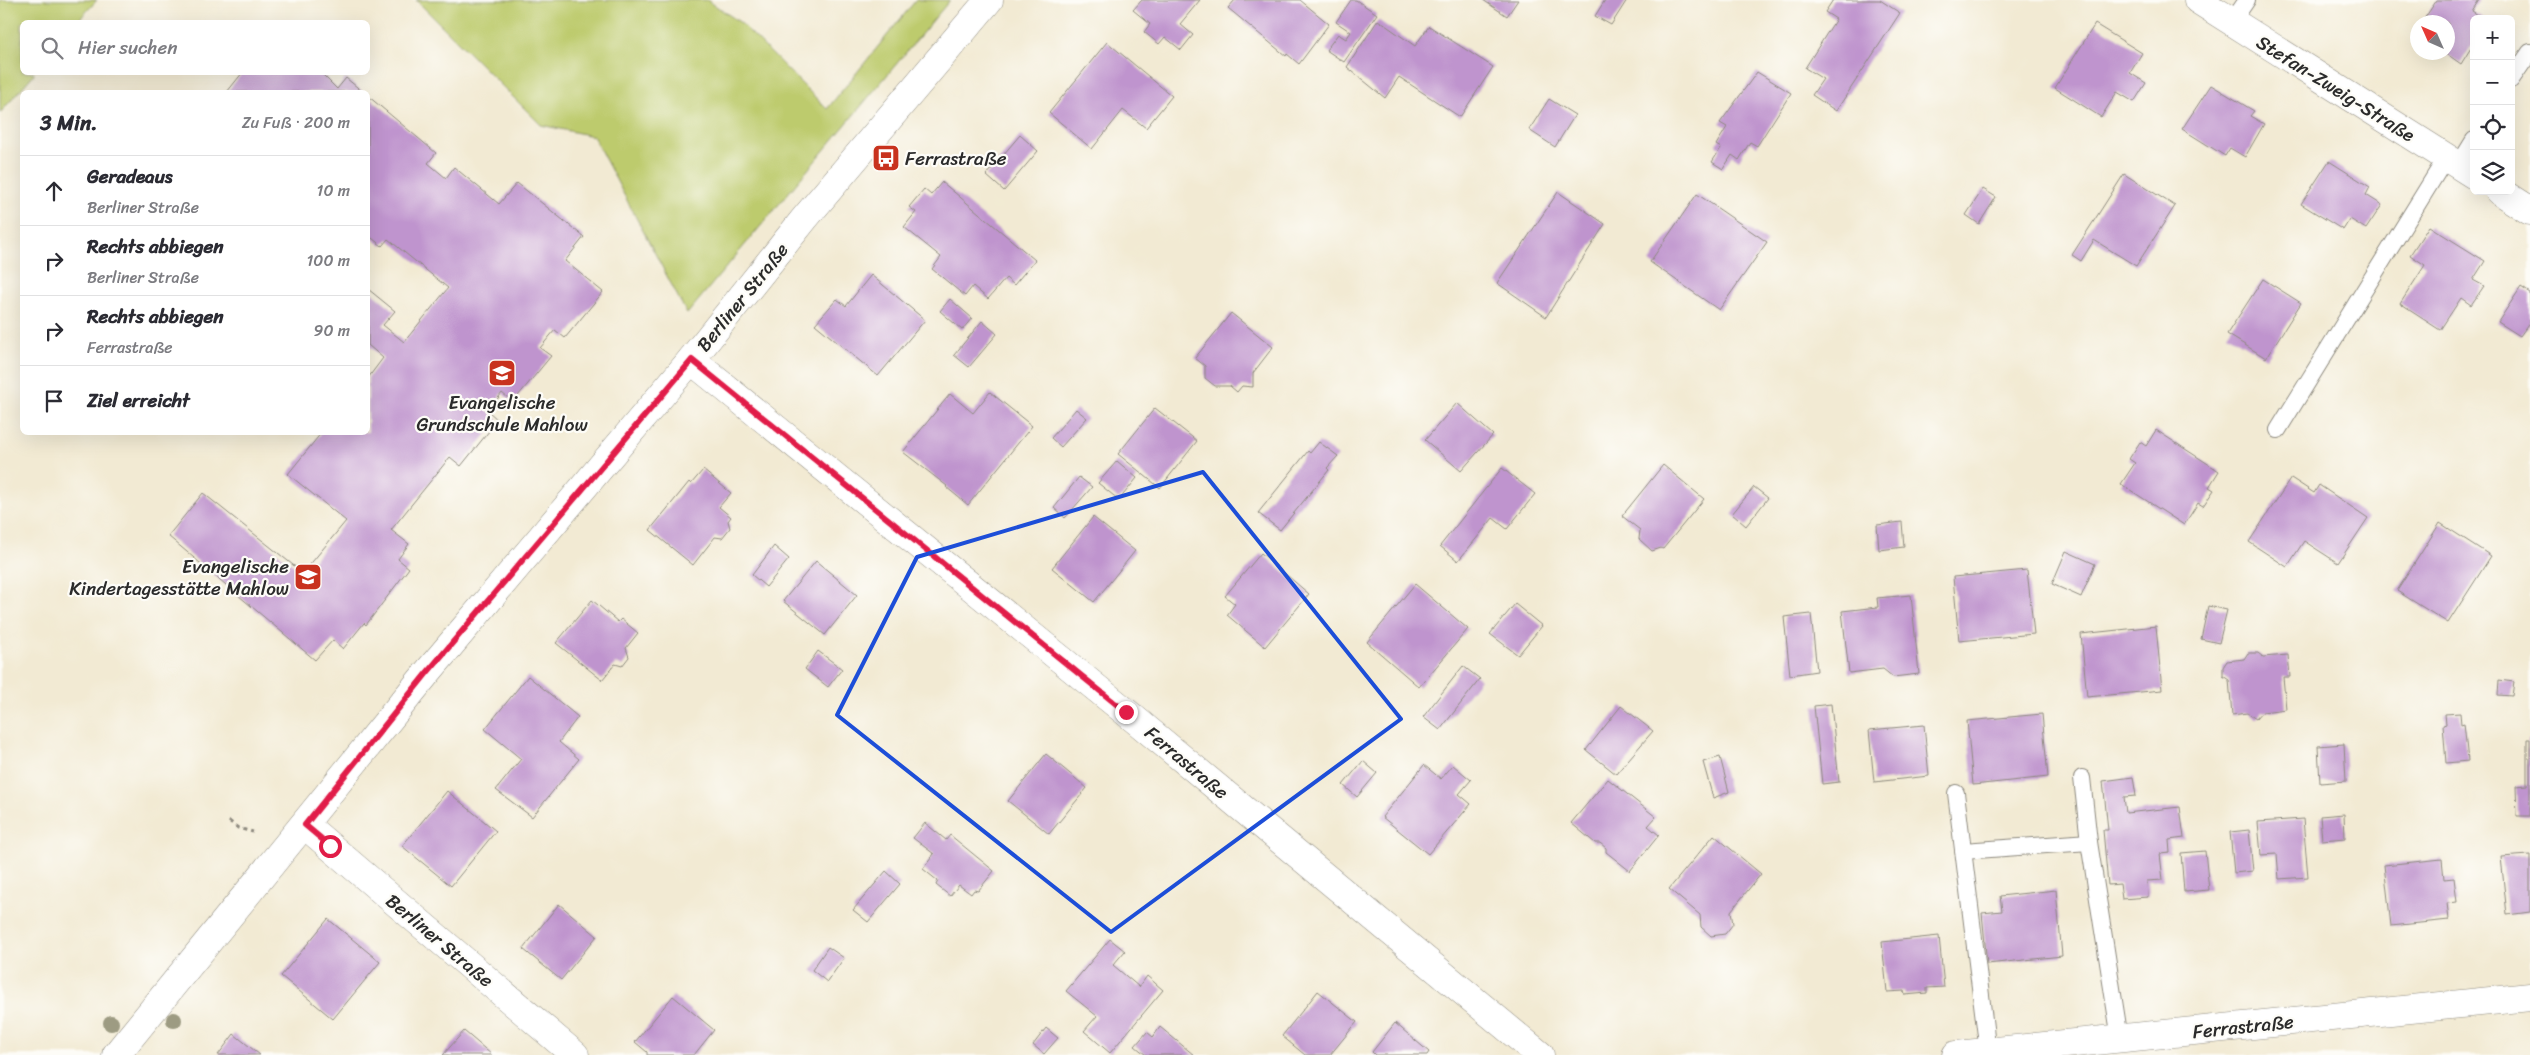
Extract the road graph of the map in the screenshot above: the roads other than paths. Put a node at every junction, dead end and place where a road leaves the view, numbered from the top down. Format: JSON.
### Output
{"nodes":[{"id":1,"x":989,"y":0,"type":"edge"},
{"id":2,"x":2198,"y":0,"type":"edge"},
{"id":3,"x":2239,"y":11,"type":"edge"},
{"id":4,"x":2530,"y":52,"type":"edge"},
{"id":5,"x":2515,"y":74,"type":"edge"},
{"id":6,"x":2470,"y":147,"type":"edge"},
{"id":7,"x":2459,"y":166,"type":"edge"},
{"id":8,"x":2505,"y":195,"type":"edge"},
{"id":9,"x":2530,"y":211,"type":"edge"},
{"id":10,"x":692,"y":360,"type":"junction"},
{"id":11,"x":2278,"y":430,"type":"dead end"},
{"id":12,"x":2082,"y":778,"type":"dead end"},
{"id":13,"x":1956,"y":792,"type":"dead end"},
{"id":14,"x":305,"y":825,"type":"junction"},
{"id":15,"x":2089,"y":842,"type":"junction"},
{"id":16,"x":1963,"y":851,"type":"junction"},
{"id":17,"x":2530,"y":997,"type":"edge"},
{"id":18,"x":2120,"y":1039,"type":"junction"},
{"id":19,"x":2006,"y":1052,"type":"edge"},
{"id":20,"x":116,"y":1055,"type":"edge"},
{"id":21,"x":575,"y":1055,"type":"edge"},
{"id":22,"x":1540,"y":1055,"type":"edge"},
{"id":23,"x":1956,"y":1055,"type":"edge"}],
"edges":[{"from":1,"to":10,"type":"street","name":"Berliner Straße"},
{"from":2,"to":3,"type":"street","name":"Stefan-Zweig-Straße"},
{"from":3,"to":7,"type":"street","name":"Stefan-Zweig-Straße"},
{"from":4,"to":5,"type":"lane"},
{"from":6,"to":7,"type":"lane"},
{"from":7,"to":11,"type":"lane"},
{"from":8,"to":9,"type":"street"},
{"from":10,"to":14,"type":"street","name":"Berliner Straße"},
{"from":10,"to":22,"type":"street","name":"Ferrastraße"},
{"from":12,"to":15,"type":"lane"},
{"from":13,"to":16,"type":"lane"},
{"from":14,"to":20,"type":"street","name":"Berliner Straße"},
{"from":14,"to":21,"type":"street","name":"Berliner Straße"},
{"from":15,"to":16,"type":"lane"},
{"from":15,"to":18,"type":"lane"},
{"from":16,"to":19,"type":"lane"},
{"from":17,"to":18,"type":"street","name":"Ferrastraße"},
{"from":18,"to":19,"type":"street","name":"Ferrastraße"},
{"from":19,"to":23,"type":"street","name":"Ferrastraße"}]}
